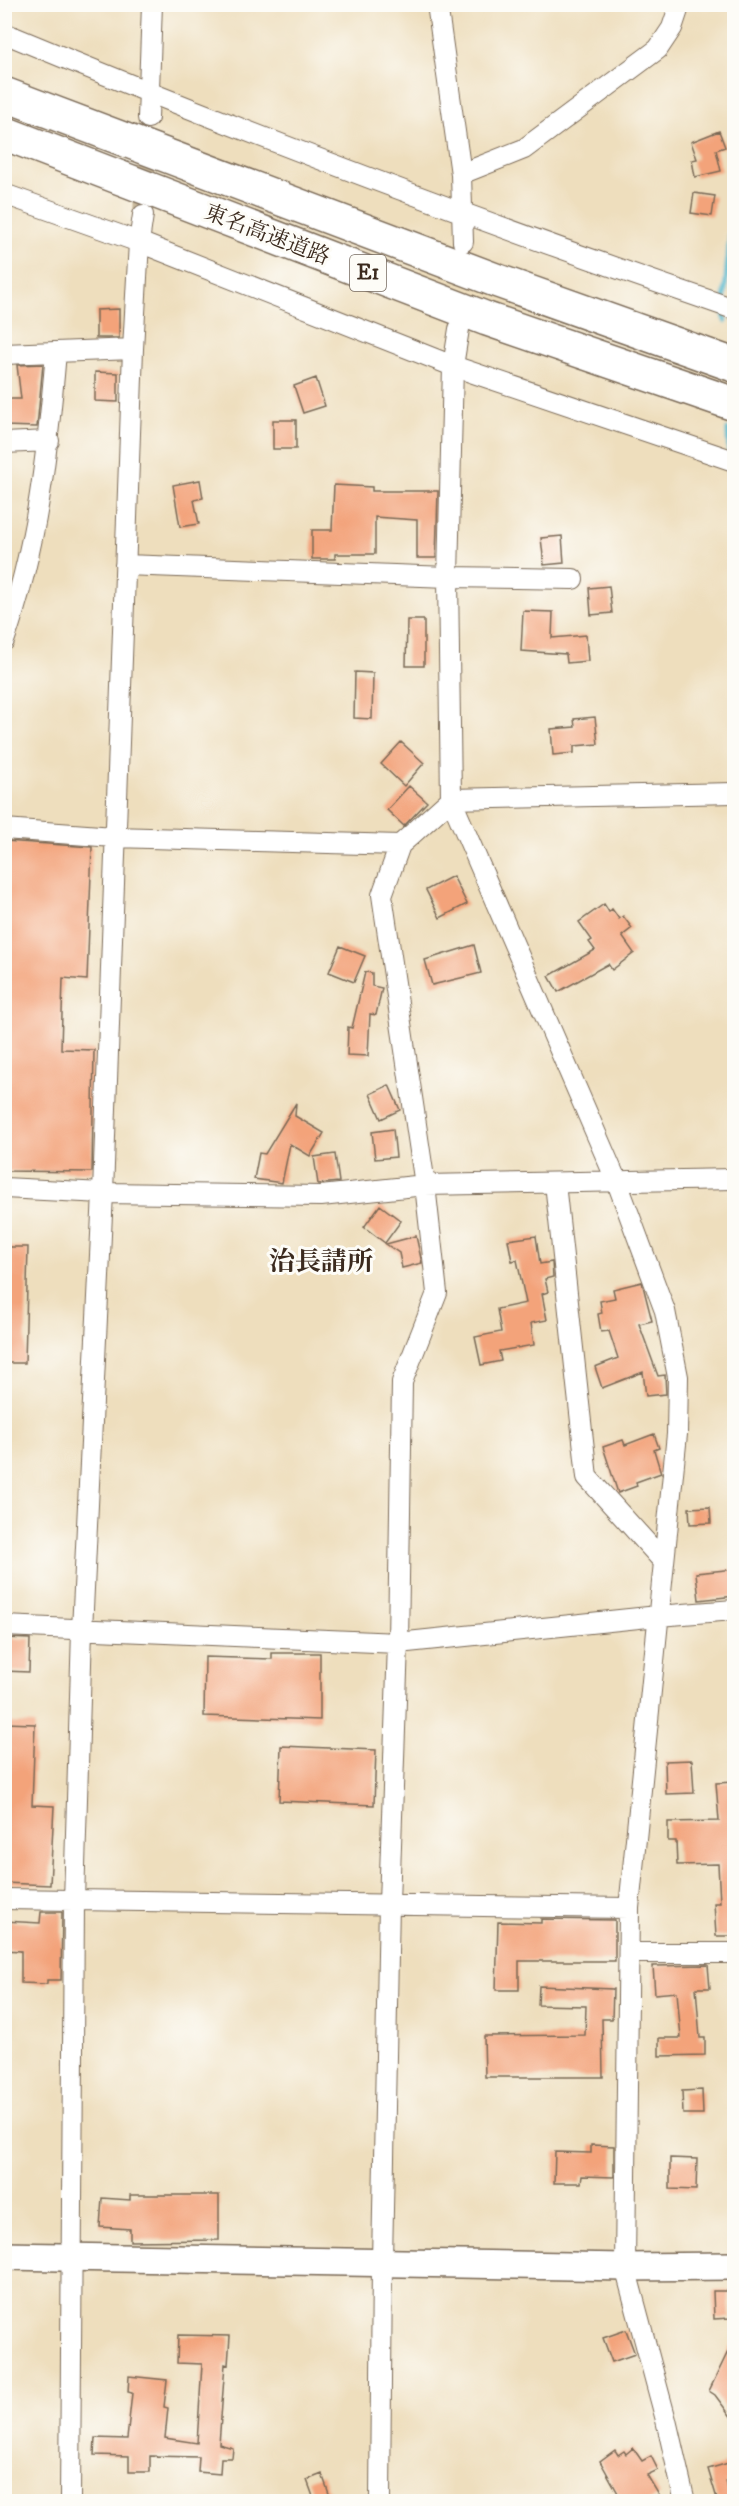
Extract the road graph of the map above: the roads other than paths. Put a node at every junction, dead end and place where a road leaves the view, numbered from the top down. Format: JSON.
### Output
{"nodes":[{"id":1,"x":152,"y":4,"type":"edge"},
{"id":2,"x":437,"y":4,"type":"edge"},
{"id":3,"x":680,"y":4,"type":"edge"},
{"id":4,"x":4,"y":33,"type":"edge"},
{"id":5,"x":148,"y":93,"type":"junction"},
{"id":6,"x":4,"y":94,"type":"edge"},
{"id":7,"x":148,"y":118,"type":"tunnel mouth"},
{"id":8,"x":4,"y":133,"type":"edge"},
{"id":9,"x":461,"y":174,"type":"junction"},
{"id":10,"x":4,"y":194,"type":"edge"},
{"id":11,"x":464,"y":212,"type":"junction"},
{"id":12,"x":143,"y":215,"type":"tunnel mouth"},
{"id":13,"x":139,"y":242,"type":"junction"},
{"id":14,"x":463,"y":242,"type":"dead end"},
{"id":15,"x":731,"y":307,"type":"edge"},
{"id":16,"x":459,"y":329,"type":"dead end"},
{"id":17,"x":133,"y":349,"type":"junction"},
{"id":18,"x":56,"y":352,"type":"junction"},
{"id":19,"x":4,"y":354,"type":"edge"},
{"id":20,"x":735,"y":364,"type":"edge"},
{"id":21,"x":453,"y":366,"type":"junction"},
{"id":22,"x":735,"y":404,"type":"edge"},
{"id":23,"x":49,"y":441,"type":"junction"},
{"id":24,"x":4,"y":443,"type":"edge"},
{"id":25,"x":735,"y":461,"type":"edge"},
{"id":26,"x":125,"y":565,"type":"junction"},
{"id":27,"x":448,"y":577,"type":"junction"},
{"id":28,"x":573,"y":579,"type":"dead end"},
{"id":29,"x":4,"y":641,"type":"edge"},
{"id":30,"x":735,"y":793,"type":"edge"},
{"id":31,"x":451,"y":799,"type":"junction"},
{"id":32,"x":4,"y":829,"type":"edge"},
{"id":33,"x":114,"y":837,"type":"junction"},
{"id":34,"x":400,"y":845,"type":"junction"},
{"id":35,"x":735,"y":1179,"type":"edge"},
{"id":36,"x":617,"y":1182,"type":"junction"},
{"id":37,"x":555,"y":1183,"type":"junction"},
{"id":38,"x":425,"y":1185,"type":"junction"},
{"id":39,"x":4,"y":1188,"type":"edge"},
{"id":40,"x":103,"y":1193,"type":"junction"},
{"id":41,"x":664,"y":1562,"type":"junction"},
{"id":42,"x":735,"y":1610,"type":"edge"},
{"id":43,"x":658,"y":1616,"type":"junction"},
{"id":44,"x":4,"y":1626,"type":"edge"},
{"id":45,"x":82,"y":1630,"type":"junction"},
{"id":46,"x":398,"y":1643,"type":"junction"},
{"id":47,"x":4,"y":1899,"type":"edge"},
{"id":48,"x":74,"y":1901,"type":"junction"},
{"id":49,"x":389,"y":1903,"type":"junction"},
{"id":50,"x":629,"y":1908,"type":"junction"},
{"id":51,"x":629,"y":1953,"type":"junction"},
{"id":52,"x":735,"y":1953,"type":"edge"},
{"id":53,"x":4,"y":2256,"type":"edge"},
{"id":54,"x":70,"y":2257,"type":"junction"},
{"id":55,"x":382,"y":2261,"type":"junction"},
{"id":56,"x":735,"y":2266,"type":"edge"},
{"id":57,"x":625,"y":2267,"type":"junction"},
{"id":58,"x":70,"y":2502,"type":"edge"},
{"id":59,"x":380,"y":2502,"type":"edge"},
{"id":60,"x":685,"y":2502,"type":"edge"}],
"edges":[{"from":1,"to":5,"type":"street"},
{"from":2,"to":9,"type":"street"},
{"from":3,"to":9,"type":"street"},
{"from":4,"to":5,"type":"street"},
{"from":5,"to":7,"type":"street"},
{"from":5,"to":11,"type":"street"},
{"from":6,"to":20,"type":"highway","name":"東名高速道路","number":"E1"},
{"from":8,"to":22,"type":"highway","name":"東名高速道路","number":"E1"},
{"from":9,"to":11,"type":"street"},
{"from":10,"to":13,"type":"street"},
{"from":11,"to":14,"type":"street"},
{"from":11,"to":15,"type":"street"},
{"from":12,"to":13,"type":"street"},
{"from":13,"to":17,"type":"street"},
{"from":13,"to":21,"type":"street"},
{"from":16,"to":21,"type":"street"},
{"from":17,"to":18,"type":"street"},
{"from":17,"to":26,"type":"street"},
{"from":18,"to":19,"type":"street"},
{"from":18,"to":23,"type":"street"},
{"from":21,"to":25,"type":"street"},
{"from":21,"to":27,"type":"street"},
{"from":23,"to":24,"type":"street"},
{"from":23,"to":29,"type":"street"},
{"from":26,"to":27,"type":"street"},
{"from":26,"to":33,"type":"street"},
{"from":27,"to":28,"type":"street"},
{"from":27,"to":31,"type":"street"},
{"from":30,"to":31,"type":"street"},
{"from":31,"to":34,"type":"street"},
{"from":31,"to":36,"type":"street"},
{"from":32,"to":33,"type":"street"},
{"from":33,"to":34,"type":"street"},
{"from":33,"to":40,"type":"street"},
{"from":34,"to":38,"type":"street"},
{"from":35,"to":36,"type":"street"},
{"from":36,"to":37,"type":"street"},
{"from":36,"to":41,"type":"street"},
{"from":37,"to":38,"type":"street"},
{"from":37,"to":41,"type":"street"},
{"from":38,"to":40,"type":"street"},
{"from":38,"to":46,"type":"street"},
{"from":39,"to":40,"type":"street"},
{"from":40,"to":45,"type":"street"},
{"from":41,"to":43,"type":"street"},
{"from":42,"to":43,"type":"street"},
{"from":43,"to":46,"type":"street"},
{"from":43,"to":50,"type":"street"},
{"from":44,"to":45,"type":"street"},
{"from":45,"to":46,"type":"street"},
{"from":45,"to":48,"type":"street"},
{"from":46,"to":49,"type":"street"},
{"from":47,"to":48,"type":"street"},
{"from":48,"to":49,"type":"street"},
{"from":48,"to":54,"type":"street"},
{"from":49,"to":50,"type":"street"},
{"from":49,"to":55,"type":"street"},
{"from":50,"to":51,"type":"street"},
{"from":51,"to":52,"type":"street"},
{"from":51,"to":57,"type":"street"},
{"from":53,"to":54,"type":"street"},
{"from":54,"to":55,"type":"street"},
{"from":54,"to":58,"type":"street"},
{"from":55,"to":57,"type":"street"},
{"from":55,"to":59,"type":"street"},
{"from":56,"to":57,"type":"street"},
{"from":57,"to":60,"type":"street"}]}
